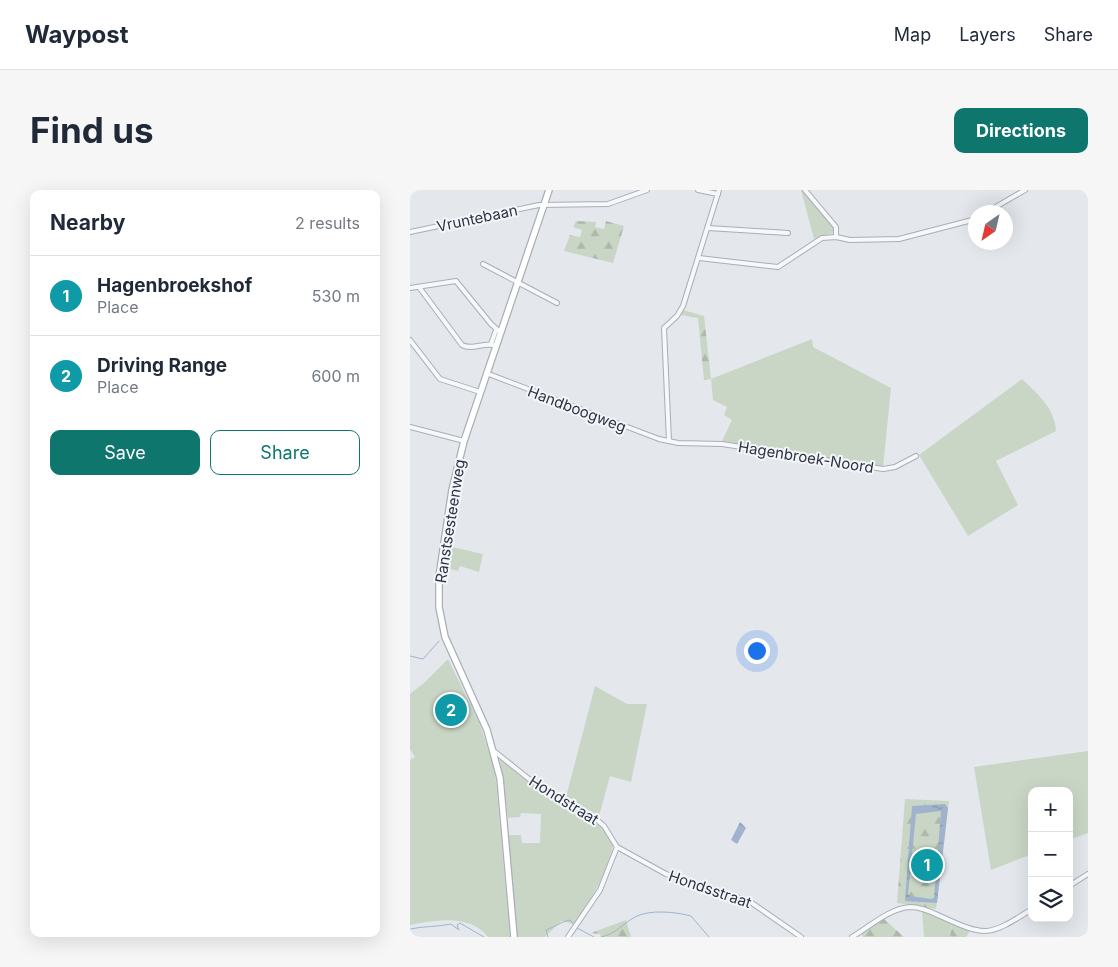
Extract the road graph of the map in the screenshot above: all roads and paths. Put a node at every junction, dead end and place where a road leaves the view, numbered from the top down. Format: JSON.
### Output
{"nodes":[{"id":1,"x":549,"y":190,"type":"edge"},
{"id":2,"x":647,"y":190,"type":"edge"},
{"id":3,"x":698,"y":190,"type":"edge"},
{"id":4,"x":805,"y":190,"type":"edge"},
{"id":5,"x":1025,"y":190,"type":"edge"},
{"id":6,"x":719,"y":192,"type":"edge"},
{"id":7,"x":544,"y":205,"type":"junction"},
{"id":8,"x":999,"y":205,"type":"edge"},
{"id":9,"x":968,"y":222,"type":"edge"},
{"id":10,"x":708,"y":228,"type":"junction"},
{"id":11,"x":410,"y":232,"type":"edge"},
{"id":12,"x":788,"y":233,"type":"dead end"},
{"id":13,"x":836,"y":237,"type":"junction"},
{"id":14,"x":699,"y":258,"type":"junction"},
{"id":15,"x":483,"y":264,"type":"dead end"},
{"id":16,"x":517,"y":282,"type":"junction"},
{"id":17,"x":420,"y":287,"type":"junction"},
{"id":18,"x":410,"y":288,"type":"edge"},
{"id":19,"x":557,"y":303,"type":"dead end"},
{"id":20,"x":498,"y":331,"type":"junction"},
{"id":21,"x":410,"y":340,"type":"edge"},
{"id":22,"x":494,"y":345,"type":"junction"},
{"id":23,"x":486,"y":374,"type":"junction"},
{"id":24,"x":480,"y":392,"type":"junction"},
{"id":25,"x":410,"y":427,"type":"edge"},
{"id":26,"x":464,"y":441,"type":"junction"},
{"id":27,"x":669,"y":441,"type":"junction"},
{"id":28,"x":723,"y":444,"type":"joint"},
{"id":29,"x":916,"y":456,"type":"dead end"},
{"id":30,"x":494,"y":751,"type":"junction"},
{"id":31,"x":617,"y":847,"type":"junction"},
{"id":32,"x":1088,"y":874,"type":"edge"},
{"id":33,"x":1073,"y":883,"type":"edge"},
{"id":34,"x":1028,"y":912,"type":"edge"},
{"id":35,"x":985,"y":935,"type":"edge"},
{"id":36,"x":514,"y":937,"type":"edge"},
{"id":37,"x":568,"y":937,"type":"edge"},
{"id":38,"x":801,"y":937,"type":"edge"},
{"id":39,"x":852,"y":937,"type":"edge"}],
"edges":[{"from":1,"to":7,"type":"street","name":"Ranstsesteenweg"},
{"from":2,"to":7,"type":"street","name":"Vruntebaan"},
{"from":3,"to":6,"type":"street"},
{"from":4,"to":13,"type":"street"},
{"from":5,"to":8,"type":"street"},
{"from":6,"to":10,"type":"street"},
{"from":7,"to":11,"type":"street","name":"Vruntebaan"},
{"from":7,"to":16,"type":"street","name":"Ranstsesteenweg"},
{"from":9,"to":13,"type":"street"},
{"from":10,"to":12,"type":"street"},
{"from":10,"to":14,"type":"street"},
{"from":13,"to":14,"type":"street"},
{"from":14,"to":27,"type":"street"},
{"from":15,"to":16,"type":"street"},
{"from":16,"to":19,"type":"street"},
{"from":16,"to":20,"type":"street","name":"Ranstsesteenweg"},
{"from":17,"to":18,"type":"street"},
{"from":17,"to":20,"type":"street"},
{"from":17,"to":22,"type":"street"},
{"from":20,"to":22,"type":"street","name":"Ranstsesteenweg"},
{"from":21,"to":24,"type":"street"},
{"from":22,"to":23,"type":"street","name":"Ranstsesteenweg"},
{"from":23,"to":24,"type":"street","name":"Ranstsesteenweg"},
{"from":23,"to":27,"type":"street","name":"Handboogweg"},
{"from":24,"to":26,"type":"street","name":"Ranstsesteenweg"},
{"from":25,"to":26,"type":"street"},
{"from":26,"to":30,"type":"street","name":"Ranstsesteenweg"},
{"from":27,"to":28,"type":"street","name":"Handboogweg"},
{"from":28,"to":29,"type":"street","name":"Hagenbroek-Noord"},
{"from":30,"to":31,"type":"street","name":"Hondstraat"},
{"from":30,"to":36,"type":"street","name":"Ranstsesteenweg"},
{"from":31,"to":37,"type":"street"},
{"from":31,"to":38,"type":"street","name":"Hondsstraat"},
{"from":32,"to":33,"type":"street"},
{"from":34,"to":35,"type":"street"},
{"from":35,"to":39,"type":"street"}]}
